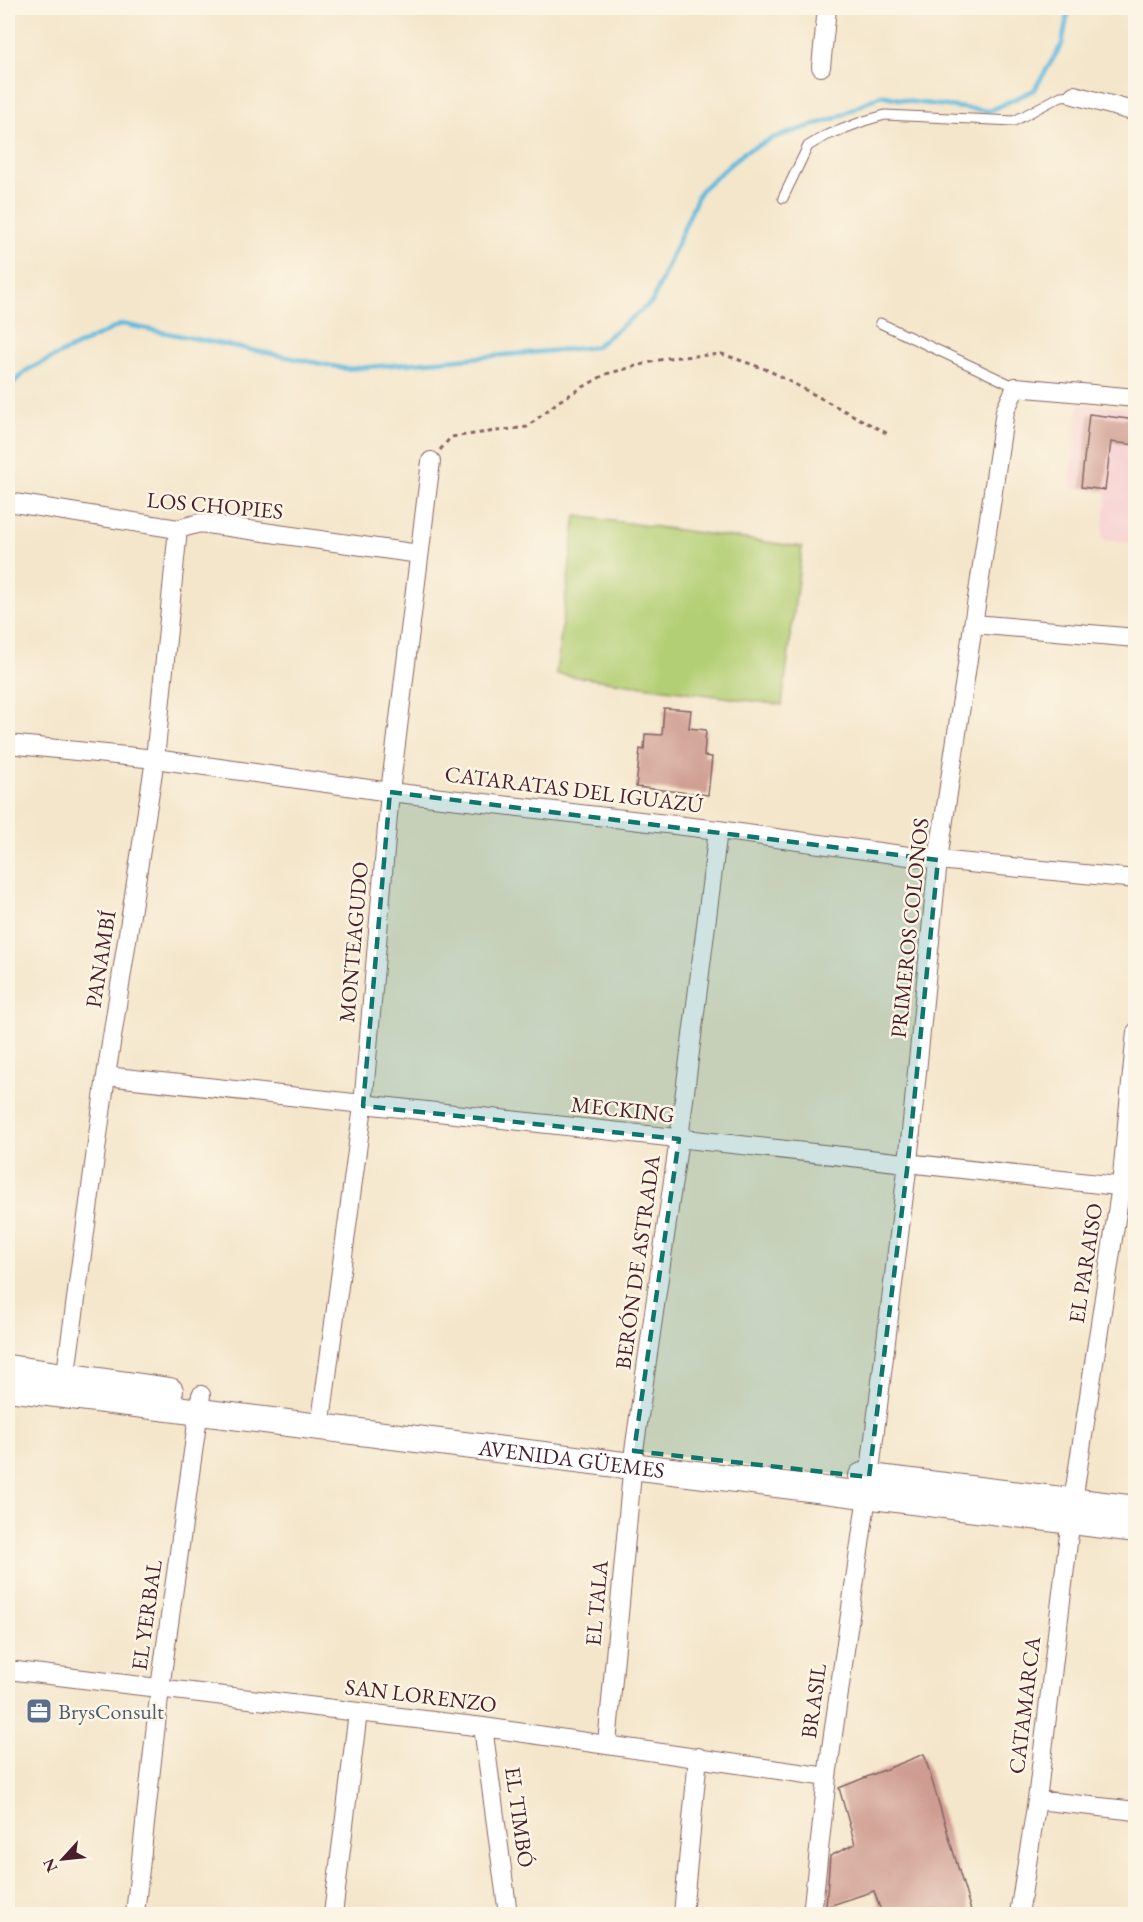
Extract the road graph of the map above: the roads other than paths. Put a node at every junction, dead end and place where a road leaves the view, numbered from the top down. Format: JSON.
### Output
{"nodes":[{"id":1,"x":827,"y":8,"type":"edge"},
{"id":2,"x":821,"y":67,"type":"dead end"},
{"id":3,"x":1074,"y":95,"type":"joint"},
{"id":4,"x":1136,"y":112,"type":"edge"},
{"id":5,"x":783,"y":198,"type":"dead end"},
{"id":6,"x":880,"y":323,"type":"dead end"},
{"id":7,"x":1016,"y":387,"type":"junction"},
{"id":8,"x":1136,"y":398,"type":"edge"},
{"id":9,"x":431,"y":461,"type":"road end"},
{"id":10,"x":8,"y":502,"type":"edge"},
{"id":11,"x":178,"y":529,"type":"junction"},
{"id":12,"x":419,"y":554,"type":"junction"},
{"id":13,"x":974,"y":624,"type":"junction"},
{"id":14,"x":1136,"y":638,"type":"edge"},
{"id":15,"x":8,"y":744,"type":"edge"},
{"id":16,"x":155,"y":759,"type":"junction"},
{"id":17,"x":390,"y":792,"type":"junction"},
{"id":18,"x":718,"y":830,"type":"junction"},
{"id":19,"x":938,"y":860,"type":"junction"},
{"id":20,"x":1136,"y":879,"type":"edge"},
{"id":21,"x":1136,"y":1032,"type":"edge"},
{"id":22,"x":106,"y":1076,"type":"junction"},
{"id":23,"x":363,"y":1106,"type":"junction"},
{"id":24,"x":679,"y":1139,"type":"junction"},
{"id":25,"x":908,"y":1162,"type":"junction"},
{"id":26,"x":1128,"y":1187,"type":"edge"},
{"id":27,"x":8,"y":1368,"type":"edge"},
{"id":28,"x":65,"y":1386,"type":"junction"},
{"id":29,"x":8,"y":1388,"type":"edge"},
{"id":30,"x":200,"y":1403,"type":"junction"},
{"id":31,"x":320,"y":1419,"type":"junction"},
{"id":32,"x":634,"y":1458,"type":"junction"},
{"id":33,"x":868,"y":1486,"type":"junction"},
{"id":34,"x":1136,"y":1509,"type":"edge"},
{"id":35,"x":1072,"y":1511,"type":"junction"},
{"id":36,"x":1136,"y":1530,"type":"edge"},
{"id":37,"x":8,"y":1670,"type":"edge"},
{"id":38,"x":160,"y":1688,"type":"junction"},
{"id":39,"x":358,"y":1712,"type":"junction"},
{"id":40,"x":483,"y":1726,"type":"junction"},
{"id":41,"x":607,"y":1744,"type":"junction"},
{"id":42,"x":698,"y":1757,"type":"junction"},
{"id":43,"x":827,"y":1776,"type":"junction"},
{"id":44,"x":1037,"y":1800,"type":"junction"},
{"id":45,"x":1136,"y":1811,"type":"edge"},
{"id":46,"x":135,"y":1914,"type":"edge"},
{"id":47,"x":333,"y":1914,"type":"edge"},
{"id":48,"x":508,"y":1914,"type":"edge"},
{"id":49,"x":683,"y":1914,"type":"edge"},
{"id":50,"x":812,"y":1914,"type":"edge"},
{"id":51,"x":1019,"y":1914,"type":"edge"}],
"edges":[{"from":1,"to":2,"type":"street"},
{"from":3,"to":4,"type":"street"},
{"from":3,"to":5,"type":"lane"},
{"from":6,"to":7,"type":"lane"},
{"from":7,"to":8,"type":"street"},
{"from":7,"to":13,"type":"street","name":"PRIMEROS COLONOS"},
{"from":9,"to":12,"type":"street","name":"MONTEAGUDO"},
{"from":10,"to":11,"type":"street","name":"LOS CHOPIES"},
{"from":11,"to":12,"type":"street","name":"LOS CHOPIES"},
{"from":11,"to":16,"type":"street","name":"PANAMBÍ"},
{"from":12,"to":17,"type":"street","name":"MONTEAGUDO"},
{"from":13,"to":14,"type":"street"},
{"from":13,"to":19,"type":"street","name":"PRIMEROS COLONOS"},
{"from":15,"to":16,"type":"street","name":"CATARATAS DEL IGUAZÚ"},
{"from":16,"to":17,"type":"street","name":"CATARATAS DEL IGUAZÚ"},
{"from":16,"to":22,"type":"street","name":"PANAMBÍ"},
{"from":17,"to":18,"type":"street","name":"CATARATAS DEL IGUAZÚ"},
{"from":17,"to":23,"type":"street","name":"MONTEAGUDO"},
{"from":18,"to":19,"type":"street","name":"CATARATAS DEL IGUAZÚ"},
{"from":18,"to":24,"type":"street","name":"BERÓN DE ASTRADA"},
{"from":19,"to":20,"type":"street","name":"CATARATAS DEL IGUAZÚ"},
{"from":19,"to":25,"type":"street","name":"PRIMEROS COLONOS"},
{"from":21,"to":26,"type":"street","name":"EL PARAISO"},
{"from":22,"to":23,"type":"street","name":"MECKING"},
{"from":22,"to":28,"type":"street","name":"PANAMBÍ"},
{"from":23,"to":24,"type":"street","name":"MECKING"},
{"from":23,"to":31,"type":"street","name":"MONTEAGUDO"},
{"from":24,"to":25,"type":"street","name":"MECKING"},
{"from":24,"to":32,"type":"street","name":"BERÓN DE ASTRADA"},
{"from":25,"to":26,"type":"street","name":"MECKING"},
{"from":25,"to":33,"type":"street","name":"PRIMEROS COLONOS"},
{"from":26,"to":35,"type":"street","name":"EL PARAISO"},
{"from":27,"to":28,"type":"main road","name":"AVENIDA GÜEMES"},
{"from":28,"to":29,"type":"main road","name":"AVENIDA GÜEMES"},
{"from":28,"to":30,"type":"main road","name":"AVENIDA GÜEMES"},
{"from":30,"to":31,"type":"main road","name":"AVENIDA GÜEMES"},
{"from":30,"to":38,"type":"street","name":"EL YERBAL"},
{"from":31,"to":32,"type":"main road","name":"AVENIDA GÜEMES"},
{"from":32,"to":33,"type":"main road","name":"AVENIDA GÜEMES"},
{"from":32,"to":41,"type":"street","name":"EL TALA"},
{"from":33,"to":35,"type":"main road","name":"AVENIDA GÜEMES"},
{"from":33,"to":43,"type":"street","name":"BRASIL"},
{"from":34,"to":35,"type":"main road","name":"AVENIDA GÜEMES"},
{"from":35,"to":36,"type":"main road","name":"AVENIDA GÜEMES"},
{"from":35,"to":44,"type":"street","name":"CATAMARCA"},
{"from":37,"to":38,"type":"street","name":"SAN LORENZO"},
{"from":38,"to":39,"type":"street","name":"SAN LORENZO"},
{"from":38,"to":46,"type":"street","name":"EL YERBAL"},
{"from":39,"to":40,"type":"street","name":"SAN LORENZO"},
{"from":39,"to":47,"type":"street"},
{"from":40,"to":41,"type":"street","name":"SAN LORENZO"},
{"from":40,"to":48,"type":"street","name":"EL TIMBÓ"},
{"from":41,"to":42,"type":"street","name":"SAN LORENZO"},
{"from":42,"to":43,"type":"street","name":"SAN LORENZO"},
{"from":42,"to":49,"type":"street"},
{"from":43,"to":50,"type":"street","name":"BRASIL"},
{"from":44,"to":45,"type":"street"},
{"from":44,"to":51,"type":"street","name":"CATAMARCA"}]}
